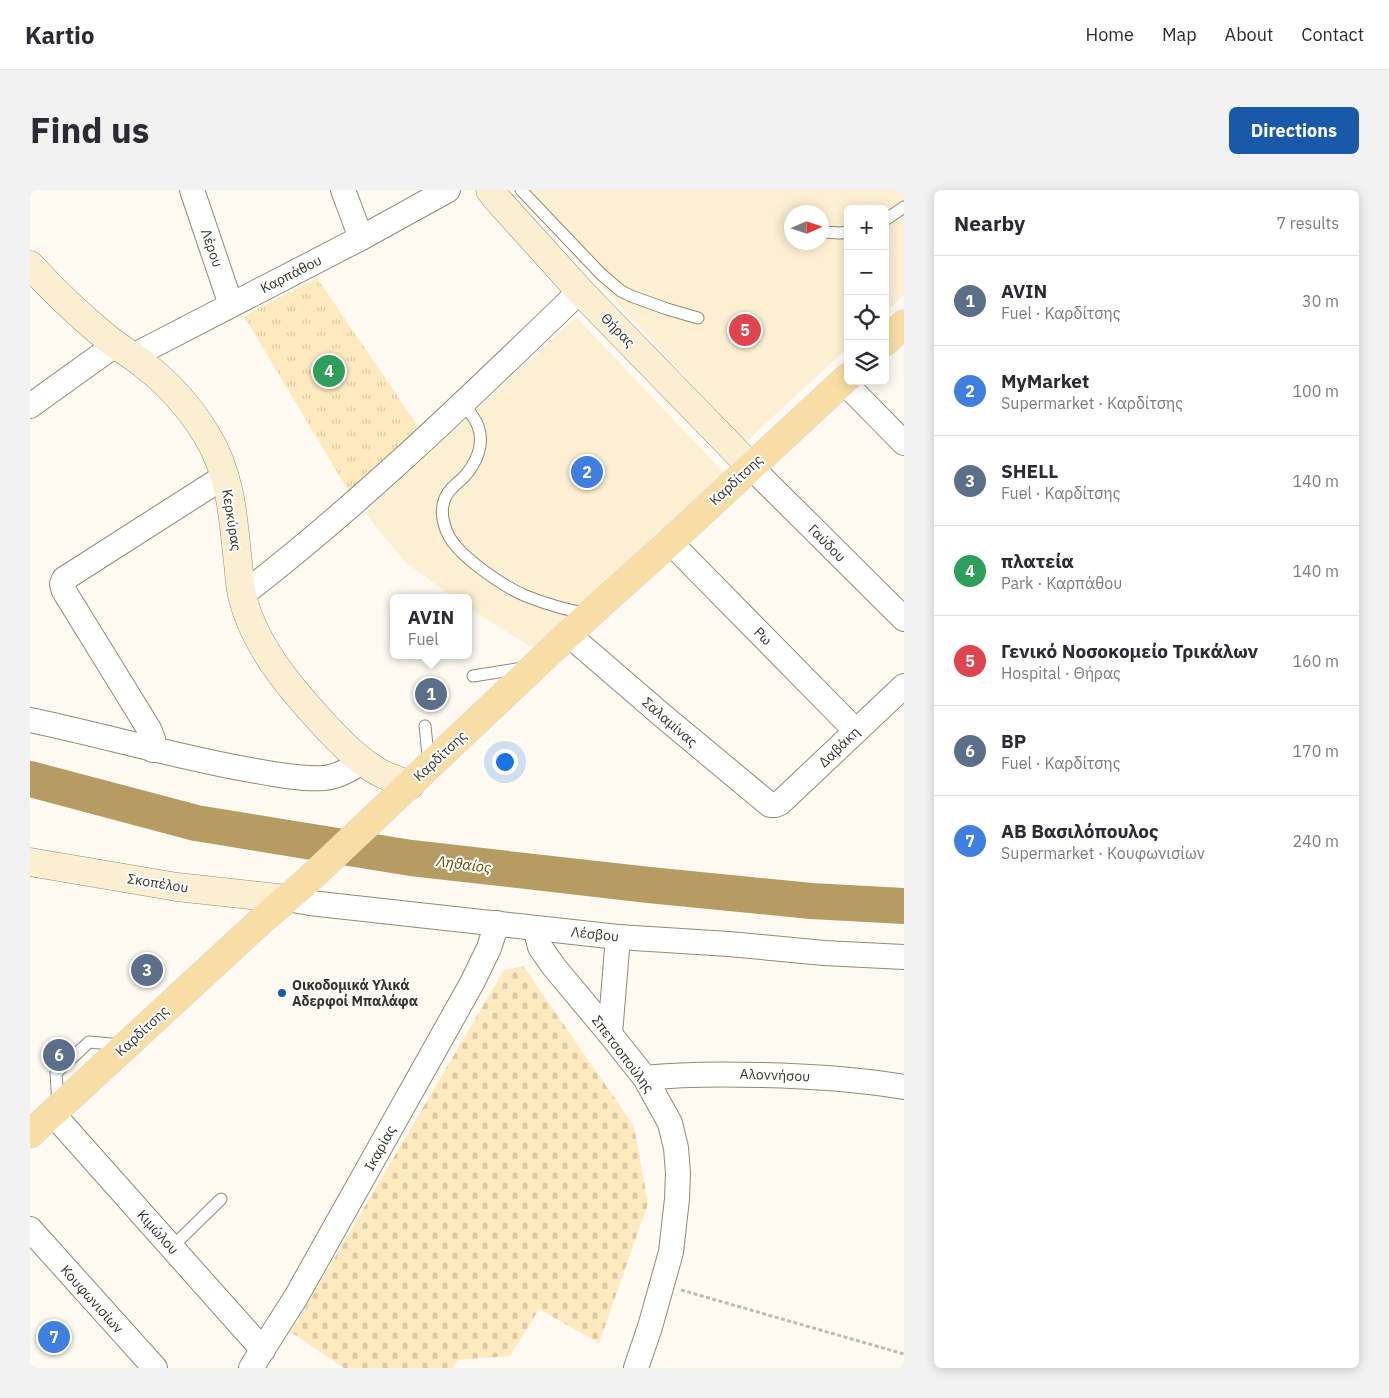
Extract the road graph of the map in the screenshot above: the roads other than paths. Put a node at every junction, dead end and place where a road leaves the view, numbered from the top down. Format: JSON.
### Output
{"nodes":[{"id":1,"x":192,"y":190,"type":"edge"},
{"id":2,"x":343,"y":190,"type":"edge"},
{"id":3,"x":448,"y":190,"type":"edge"},
{"id":4,"x":490,"y":190,"type":"edge"},
{"id":5,"x":521,"y":190,"type":"edge"},
{"id":6,"x":904,"y":207,"type":"edge"},
{"id":7,"x":889,"y":217,"type":"edge"},
{"id":8,"x":829,"y":233,"type":"edge"},
{"id":9,"x":844,"y":233,"type":"edge"},
{"id":10,"x":362,"y":238,"type":"junction"},
{"id":11,"x":30,"y":265,"type":"edge"},
{"id":12,"x":580,"y":291,"type":"junction"},
{"id":13,"x":231,"y":305,"type":"junction"},
{"id":14,"x":698,"y":318,"type":"dead end"},
{"id":15,"x":904,"y":324,"type":"edge"},
{"id":16,"x":887,"y":340,"type":"edge"},
{"id":17,"x":124,"y":350,"type":"junction"},
{"id":18,"x":844,"y":380,"type":"edge"},
{"id":19,"x":851,"y":385,"type":"edge"},
{"id":20,"x":463,"y":403,"type":"junction"},
{"id":21,"x":30,"y":406,"type":"edge"},
{"id":22,"x":904,"y":443,"type":"edge"},
{"id":23,"x":750,"y":466,"type":"junction"},
{"id":24,"x":225,"y":476,"type":"junction"},
{"id":25,"x":670,"y":542,"type":"junction"},
{"id":26,"x":242,"y":595,"type":"junction"},
{"id":27,"x":590,"y":614,"type":"junction"},
{"id":28,"x":904,"y":619,"type":"edge"},
{"id":29,"x":569,"y":635,"type":"junction"},
{"id":30,"x":535,"y":666,"type":"junction"},
{"id":31,"x":473,"y":676,"type":"dead end"},
{"id":32,"x":904,"y":686,"type":"edge"},
{"id":33,"x":30,"y":720,"type":"edge"},
{"id":34,"x":425,"y":726,"type":"dead end"},
{"id":35,"x":856,"y":731,"type":"junction"},
{"id":36,"x":153,"y":750,"type":"junction"},
{"id":37,"x":362,"y":762,"type":"junction"},
{"id":38,"x":429,"y":766,"type":"junction"},
{"id":39,"x":410,"y":785,"type":"junction"},
{"id":40,"x":772,"y":805,"type":"joint"},
{"id":41,"x":30,"y":862,"type":"edge"},
{"id":42,"x":296,"y":891,"type":"junction"},
{"id":43,"x":497,"y":923,"type":"junction"},
{"id":44,"x":535,"y":928,"type":"junction"},
{"id":45,"x":618,"y":937,"type":"junction"},
{"id":46,"x":904,"y":958,"type":"edge"},
{"id":47,"x":610,"y":1034,"type":"junction"},
{"id":48,"x":645,"y":1078,"type":"junction"},
{"id":49,"x":904,"y":1087,"type":"edge"},
{"id":50,"x":56,"y":1111,"type":"junction"},
{"id":51,"x":30,"y":1134,"type":"edge"},
{"id":52,"x":222,"y":1199,"type":"dead end"},
{"id":53,"x":30,"y":1230,"type":"edge"},
{"id":54,"x":172,"y":1247,"type":"junction"},
{"id":55,"x":257,"y":1359,"type":"edge"},
{"id":56,"x":155,"y":1368,"type":"edge"},
{"id":57,"x":636,"y":1368,"type":"edge"}],
"edges":[{"from":1,"to":13,"type":"street","name":"Λέρου"},
{"from":2,"to":10,"type":"street"},
{"from":3,"to":10,"type":"street","name":"Καρπάθου"},
{"from":4,"to":12,"type":"street","name":"Θήρας"},
{"from":5,"to":14,"type":"lane"},
{"from":6,"to":7,"type":"lane"},
{"from":8,"to":9,"type":"lane"},
{"from":10,"to":13,"type":"street","name":"Καρπάθου"},
{"from":11,"to":17,"type":"street","name":"Κερκύρας"},
{"from":12,"to":20,"type":"street"},
{"from":12,"to":23,"type":"street","name":"Θήρας"},
{"from":13,"to":17,"type":"street","name":"Καρπάθου"},
{"from":15,"to":16,"type":"main road"},
{"from":17,"to":21,"type":"street","name":"Καρπάθου"},
{"from":17,"to":24,"type":"street","name":"Κερκύρας"},
{"from":18,"to":23,"type":"main road","name":"Καρδίτσης"},
{"from":19,"to":22,"type":"street"},
{"from":20,"to":26,"type":"street"},
{"from":20,"to":27,"type":"lane"},
{"from":23,"to":25,"type":"main road","name":"Καρδίτσης"},
{"from":23,"to":28,"type":"street","name":"Γαύδου"},
{"from":24,"to":26,"type":"street","name":"Κερκύρας"},
{"from":24,"to":36,"type":"street"},
{"from":25,"to":27,"type":"main road","name":"Καρδίτσης"},
{"from":25,"to":35,"type":"street","name":"Ρω"},
{"from":26,"to":37,"type":"street","name":"Κερκύρας"},
{"from":27,"to":29,"type":"main road","name":"Καρδίτσης"},
{"from":29,"to":30,"type":"main road","name":"Καρδίτσης"},
{"from":29,"to":40,"type":"street","name":"Σαλαμίνας"},
{"from":30,"to":31,"type":"lane"},
{"from":30,"to":38,"type":"main road","name":"Καρδίτσης"},
{"from":32,"to":35,"type":"street","name":"Δαβάκη"},
{"from":33,"to":36,"type":"street"},
{"from":34,"to":38,"type":"lane"},
{"from":35,"to":40,"type":"street","name":"Δαβάκη"},
{"from":36,"to":37,"type":"street"},
{"from":37,"to":39,"type":"street","name":"Κερκύρας"},
{"from":38,"to":39,"type":"main road","name":"Καρδίτσης"},
{"from":39,"to":42,"type":"main road","name":"Καρδίτσης"},
{"from":41,"to":42,"type":"street","name":"Σκοπέλου"},
{"from":42,"to":43,"type":"street","name":"Λέσβου"},
{"from":42,"to":50,"type":"main road","name":"Καρδίτσης"},
{"from":43,"to":44,"type":"street","name":"Λέσβου"},
{"from":43,"to":55,"type":"street","name":"Ικαρίας"},
{"from":44,"to":45,"type":"street","name":"Λέσβου"},
{"from":44,"to":47,"type":"street","name":"Σπετσοπούλης"},
{"from":45,"to":46,"type":"street","name":"Λέσβου"},
{"from":45,"to":47,"type":"street"},
{"from":47,"to":48,"type":"street","name":"Σπετσοπούλης"},
{"from":48,"to":49,"type":"street","name":"Αλοννήσου"},
{"from":48,"to":57,"type":"street","name":"Σπετσοπούλης"},
{"from":50,"to":51,"type":"main road","name":"Καρδίτσης"},
{"from":50,"to":54,"type":"street","name":"Κιμώλου"},
{"from":52,"to":54,"type":"lane"},
{"from":53,"to":56,"type":"street","name":"Κουφωνισίων"},
{"from":54,"to":55,"type":"street","name":"Κιμώλου"}]}
